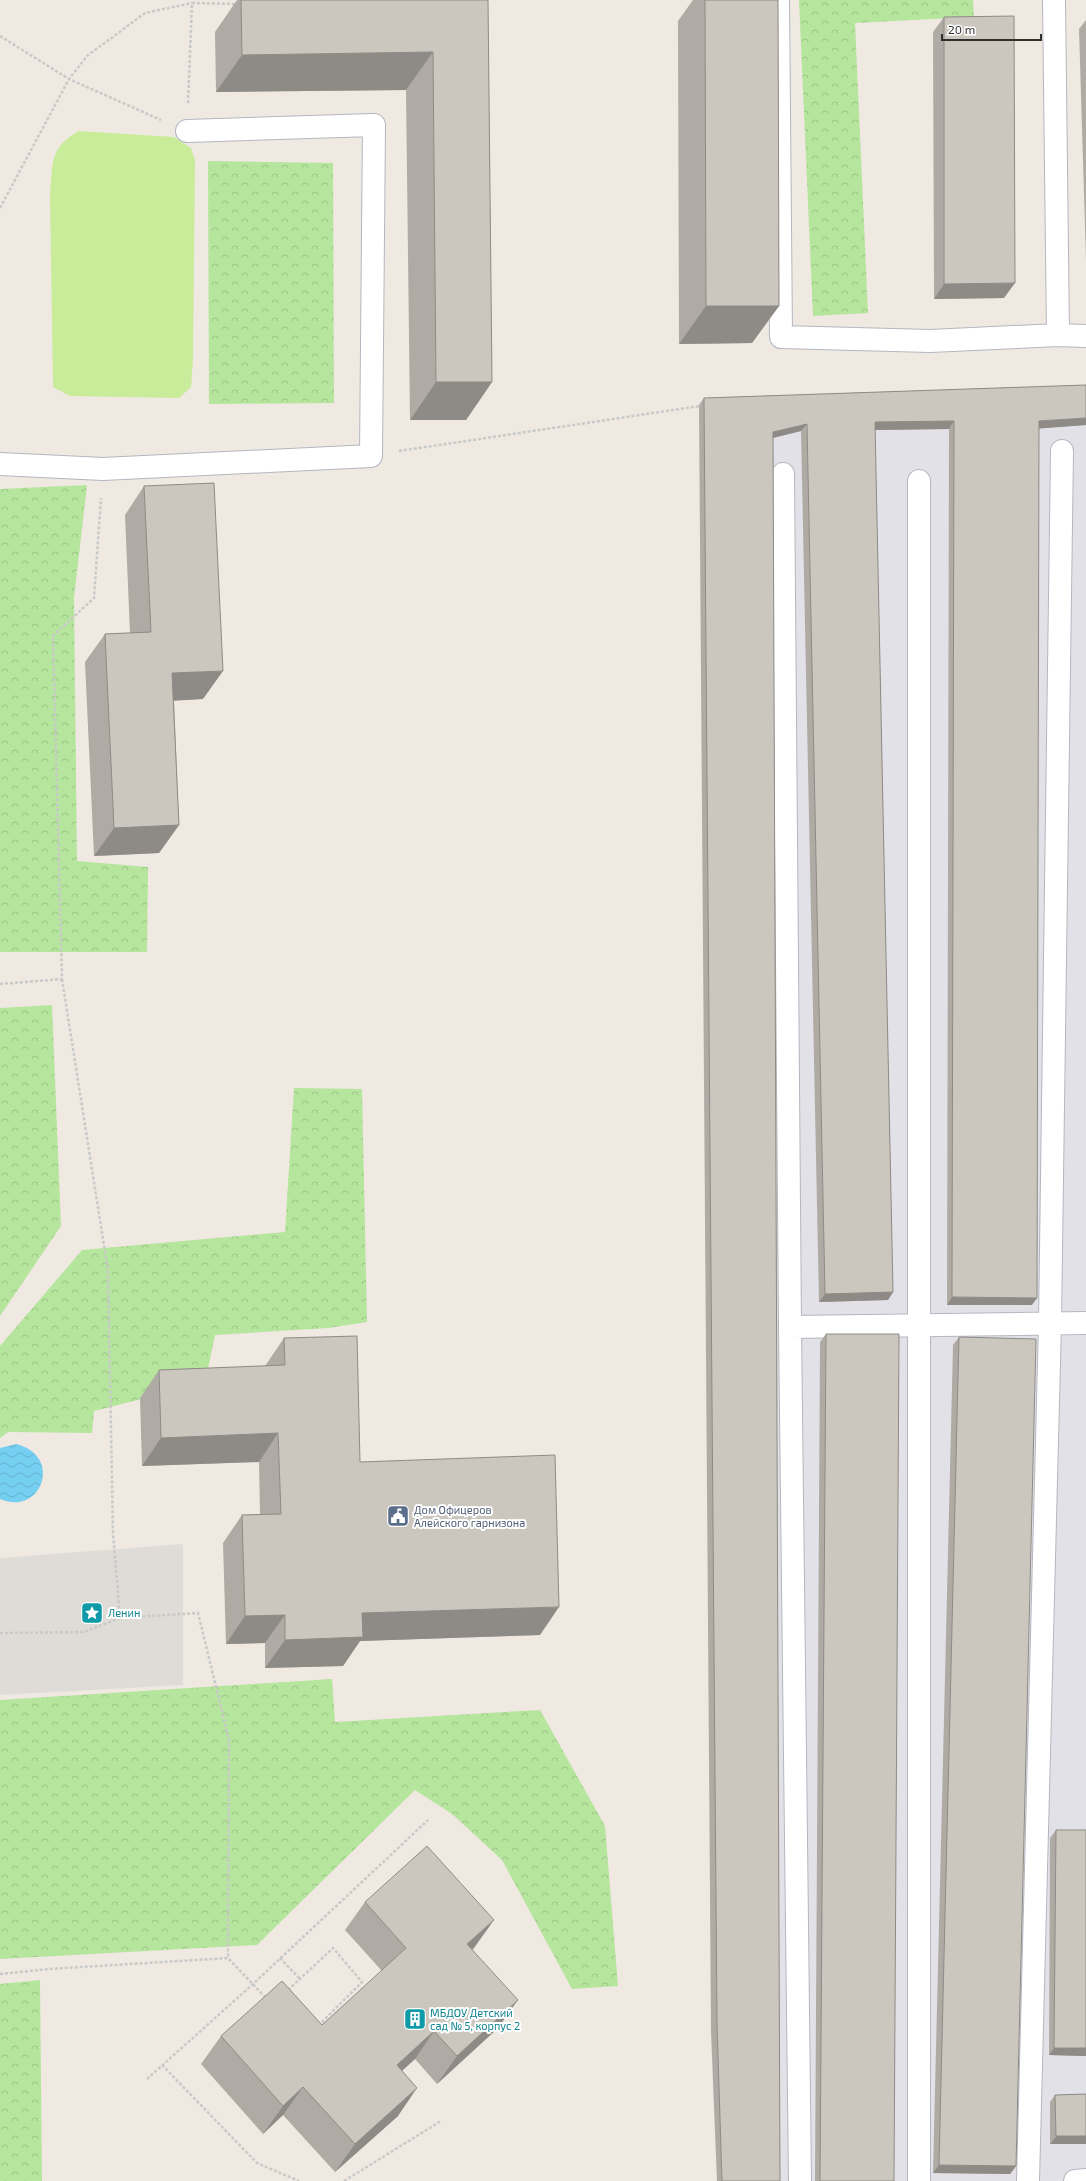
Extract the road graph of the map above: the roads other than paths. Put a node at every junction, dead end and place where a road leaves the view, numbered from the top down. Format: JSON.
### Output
{"nodes":[{"id":1,"x":778,"y":0,"type":"edge"},
{"id":2,"x":1054,"y":0,"type":"edge"},
{"id":3,"x":187,"y":132,"type":"road end"},
{"id":4,"x":1058,"y":335,"type":"junction"},
{"id":5,"x":1086,"y":336,"type":"edge"},
{"id":6,"x":1062,"y":451,"type":"dead end"},
{"id":7,"x":0,"y":464,"type":"edge"},
{"id":8,"x":783,"y":474,"type":"dead end"},
{"id":9,"x":919,"y":481,"type":"dead end"},
{"id":10,"x":1086,"y":1323,"type":"edge"},
{"id":11,"x":1050,"y":1324,"type":"junction"},
{"id":12,"x":917,"y":1325,"type":"junction"},
{"id":13,"x":790,"y":1327,"type":"junction"},
{"id":14,"x":1086,"y":2180,"type":"edge"},
{"id":15,"x":800,"y":2181,"type":"edge"},
{"id":16,"x":919,"y":2181,"type":"edge"},
{"id":17,"x":1028,"y":2181,"type":"edge"},
{"id":18,"x":1076,"y":2181,"type":"edge"}],
"edges":[{"from":1,"to":4,"type":"lane"},
{"from":2,"to":4,"type":"lane"},
{"from":3,"to":7,"type":"lane"},
{"from":4,"to":5,"type":"lane"},
{"from":6,"to":11,"type":"lane"},
{"from":8,"to":13,"type":"lane"},
{"from":9,"to":12,"type":"lane"},
{"from":10,"to":11,"type":"lane"},
{"from":11,"to":12,"type":"lane"},
{"from":11,"to":17,"type":"lane"},
{"from":12,"to":13,"type":"lane"},
{"from":12,"to":16,"type":"lane"},
{"from":13,"to":15,"type":"lane"},
{"from":14,"to":18,"type":"lane"}]}
